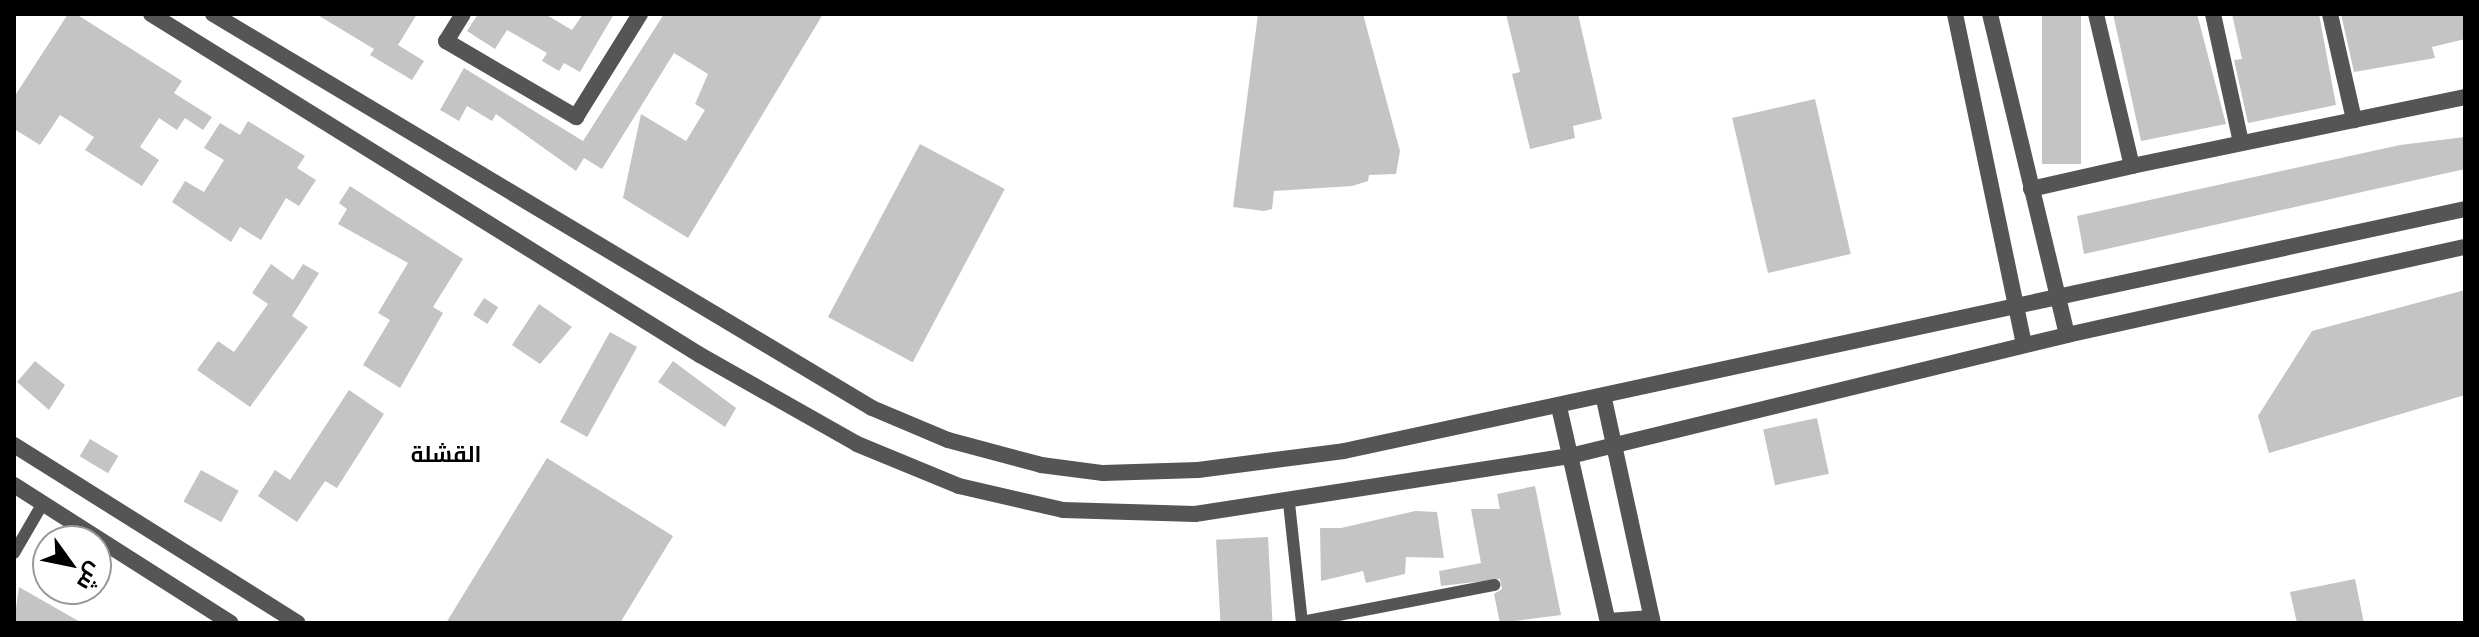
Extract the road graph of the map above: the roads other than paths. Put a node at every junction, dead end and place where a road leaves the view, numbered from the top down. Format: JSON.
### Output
{"nodes":[{"id":1,"x":151,"y":14,"type":"edge"},
{"id":2,"x":213,"y":14,"type":"edge"},
{"id":3,"x":463,"y":14,"type":"edge"},
{"id":4,"x":640,"y":14,"type":"edge"},
{"id":5,"x":1955,"y":14,"type":"edge"},
{"id":6,"x":1990,"y":14,"type":"edge"},
{"id":7,"x":2096,"y":14,"type":"edge"},
{"id":8,"x":2213,"y":14,"type":"edge"},
{"id":9,"x":2330,"y":14,"type":"edge"},
{"id":10,"x":2465,"y":97,"type":"edge"},
{"id":11,"x":2354,"y":120,"type":"junction"},
{"id":12,"x":2241,"y":142,"type":"junction"},
{"id":13,"x":2132,"y":166,"type":"junction"},
{"id":14,"x":2031,"y":189,"type":"junction"},
{"id":15,"x":2465,"y":209,"type":"edge"},
{"id":16,"x":2465,"y":247,"type":"edge"},
{"id":17,"x":2058,"y":299,"type":"junction"},
{"id":18,"x":2016,"y":308,"type":"junction"},
{"id":19,"x":2067,"y":335,"type":"junction"},
{"id":20,"x":2024,"y":345,"type":"junction"},
{"id":21,"x":1604,"y":399,"type":"junction"},
{"id":22,"x":1559,"y":407,"type":"junction"},
{"id":23,"x":14,"y":445,"type":"edge"},
{"id":24,"x":1614,"y":445,"type":"junction"},
{"id":25,"x":1570,"y":456,"type":"junction"},
{"id":26,"x":14,"y":485,"type":"edge"},
{"id":27,"x":43,"y":503,"type":"junction"},
{"id":28,"x":1289,"y":503,"type":"junction"},
{"id":29,"x":14,"y":553,"type":"edge"},
{"id":30,"x":1494,"y":585,"type":"dead end"},
{"id":31,"x":1652,"y":620,"type":"edge"},
{"id":32,"x":1302,"y":622,"type":"edge"},
{"id":33,"x":1608,"y":622,"type":"edge"},
{"id":34,"x":231,"y":623,"type":"edge"},
{"id":35,"x":298,"y":623,"type":"edge"}],
"edges":[{"from":1,"to":28,"type":"street"},
{"from":2,"to":22,"type":"street"},
{"from":3,"to":4,"type":"street"},
{"from":5,"to":18,"type":"street"},
{"from":6,"to":14,"type":"street"},
{"from":7,"to":13,"type":"street"},
{"from":8,"to":12,"type":"street"},
{"from":9,"to":11,"type":"street"},
{"from":10,"to":11,"type":"street"},
{"from":11,"to":12,"type":"street"},
{"from":12,"to":13,"type":"street"},
{"from":13,"to":14,"type":"street"},
{"from":14,"to":17,"type":"street"},
{"from":15,"to":17,"type":"street"},
{"from":16,"to":19,"type":"street"},
{"from":17,"to":18,"type":"street"},
{"from":17,"to":19,"type":"street"},
{"from":18,"to":20,"type":"street"},
{"from":18,"to":21,"type":"street"},
{"from":19,"to":20,"type":"street"},
{"from":20,"to":24,"type":"street"},
{"from":21,"to":22,"type":"street"},
{"from":21,"to":24,"type":"street"},
{"from":22,"to":25,"type":"street"},
{"from":23,"to":35,"type":"street"},
{"from":24,"to":25,"type":"street"},
{"from":24,"to":31,"type":"street"},
{"from":25,"to":28,"type":"street"},
{"from":25,"to":33,"type":"street"},
{"from":26,"to":27,"type":"street"},
{"from":27,"to":29,"type":"lane"},
{"from":27,"to":34,"type":"street"},
{"from":28,"to":32,"type":"lane"},
{"from":30,"to":32,"type":"lane"},
{"from":31,"to":33,"type":"street"}]}
